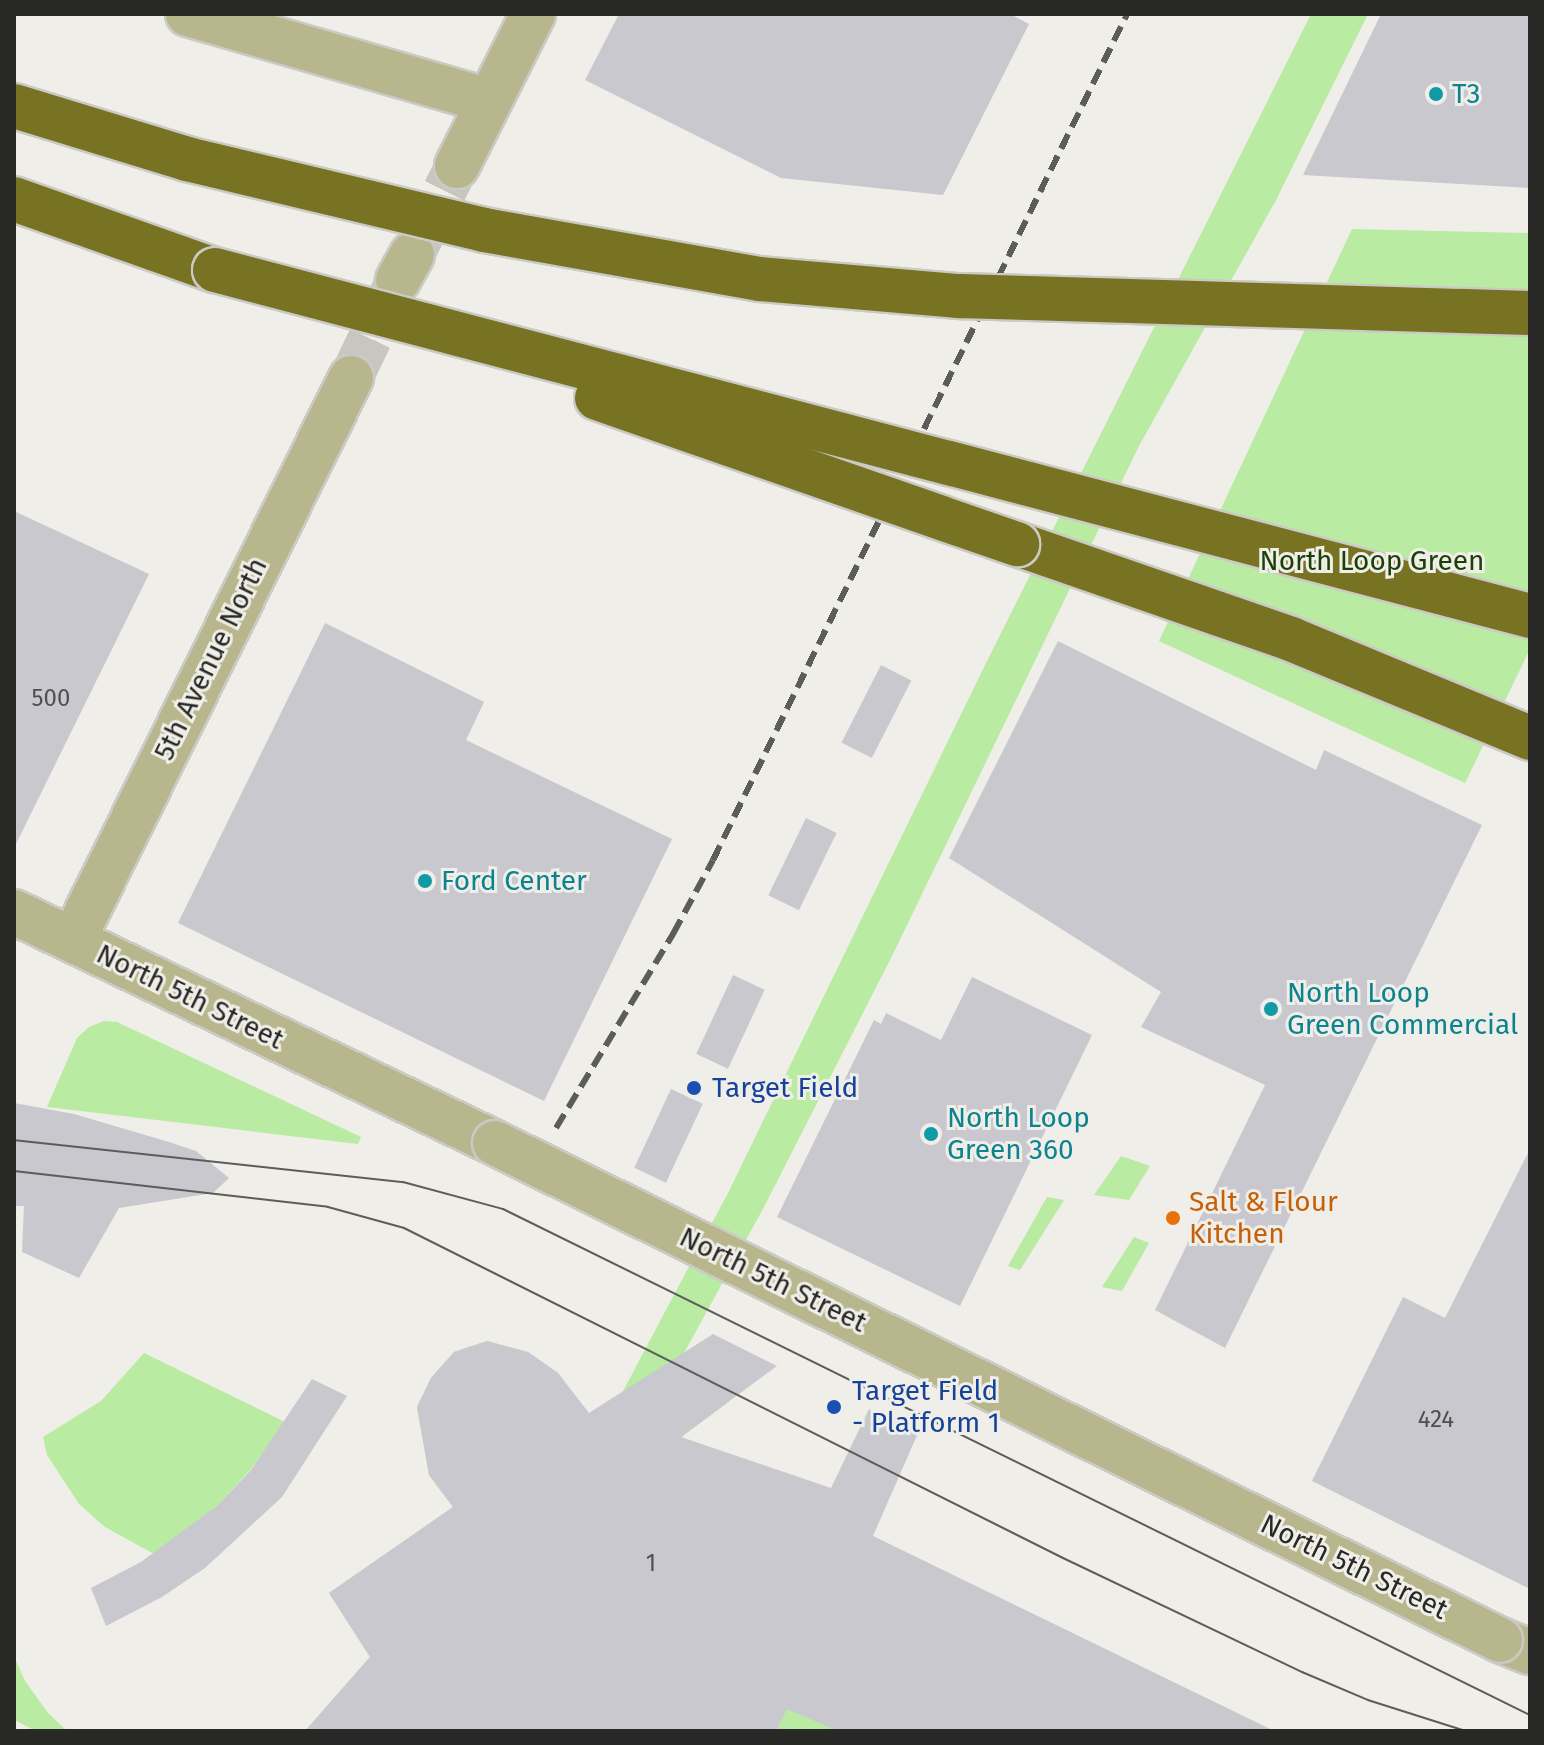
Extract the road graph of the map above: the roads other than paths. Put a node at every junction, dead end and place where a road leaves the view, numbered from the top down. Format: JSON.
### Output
{"nodes":[{"id":1,"x":188,"y":14,"type":"edge"},
{"id":2,"x":533,"y":14,"type":"edge"},
{"id":3,"x":489,"y":101,"type":"junction"},
{"id":4,"x":14,"y":106,"type":"edge"},
{"id":5,"x":457,"y":166,"type":"tunnel mouth"},
{"id":6,"x":14,"y":199,"type":"edge"},
{"id":7,"x":215,"y":270,"type":"junction"},
{"id":8,"x":1530,"y":313,"type":"edge"},
{"id":9,"x":351,"y":378,"type":"tunnel mouth"},
{"id":10,"x":1530,"y":616,"type":"edge"},
{"id":11,"x":1530,"y":738,"type":"edge"},
{"id":12,"x":14,"y":912,"type":"edge"},
{"id":13,"x":73,"y":940,"type":"junction"},
{"id":14,"x":1515,"y":1646,"type":"edge"}],
"edges":[{"from":1,"to":3,"type":"street"},
{"from":2,"to":3,"type":"street"},
{"from":3,"to":5,"type":"street"},
{"from":4,"to":8,"type":"highway","bridge":true},
{"from":6,"to":7,"type":"highway"},
{"from":7,"to":10,"type":"highway","bridge":true},
{"from":7,"to":11,"type":"highway","bridge":true},
{"from":9,"to":13,"type":"street","name":"5th Avenue North"},
{"from":12,"to":13,"type":"street","name":"North 5th Street"},
{"from":13,"to":14,"type":"street","name":"North 5th Street","bridge":true}]}
